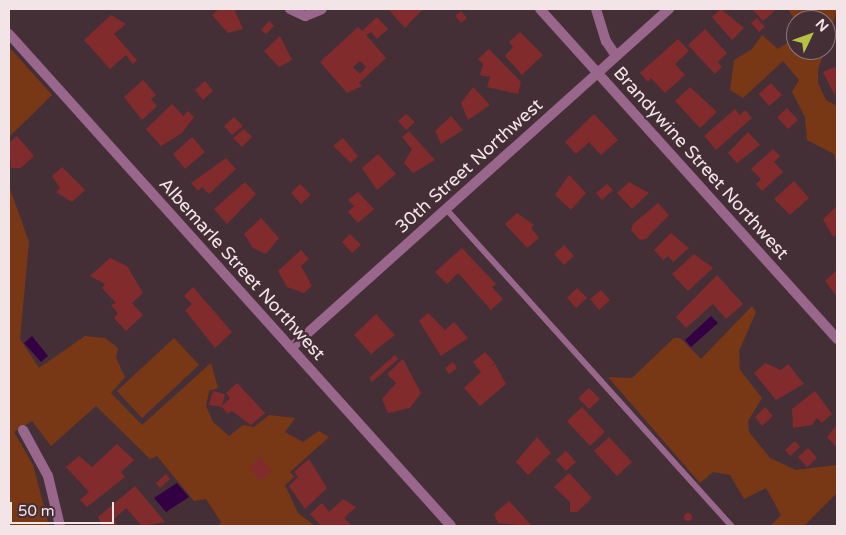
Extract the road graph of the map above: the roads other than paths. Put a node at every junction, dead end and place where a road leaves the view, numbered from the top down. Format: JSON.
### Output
{"nodes":[{"id":1,"x":290,"y":9,"type":"edge"},
{"id":2,"x":322,"y":9,"type":"edge"},
{"id":3,"x":540,"y":9,"type":"edge"},
{"id":4,"x":596,"y":9,"type":"edge"},
{"id":5,"x":669,"y":9,"type":"edge"},
{"id":6,"x":9,"y":34,"type":"edge"},
{"id":7,"x":616,"y":56,"type":"junction"},
{"id":8,"x":598,"y":73,"type":"junction"},
{"id":9,"x":446,"y":210,"type":"junction"},
{"id":10,"x":837,"y":339,"type":"edge"},
{"id":11,"x":291,"y":348,"type":"junction"},
{"id":12,"x":23,"y":430,"type":"dead end"},
{"id":13,"x":60,"y":526,"type":"edge"},
{"id":14,"x":451,"y":526,"type":"edge"},
{"id":15,"x":731,"y":526,"type":"edge"}],
"edges":[{"from":1,"to":2,"type":"street"},
{"from":3,"to":8,"type":"street","name":"Brandywine Street Northwest"},
{"from":4,"to":7,"type":"street"},
{"from":5,"to":7,"type":"street","name":"30th Street Northwest"},
{"from":6,"to":11,"type":"street","name":"Albemarle Street Northwest"},
{"from":7,"to":8,"type":"street","name":"30th Street Northwest"},
{"from":8,"to":9,"type":"street","name":"30th Street Northwest"},
{"from":8,"to":10,"type":"street","name":"Brandywine Street Northwest"},
{"from":9,"to":11,"type":"street","name":"30th Street Northwest"},
{"from":9,"to":15,"type":"lane"},
{"from":11,"to":14,"type":"street","name":"Albemarle Street Northwest"},
{"from":12,"to":13,"type":"street"}]}
